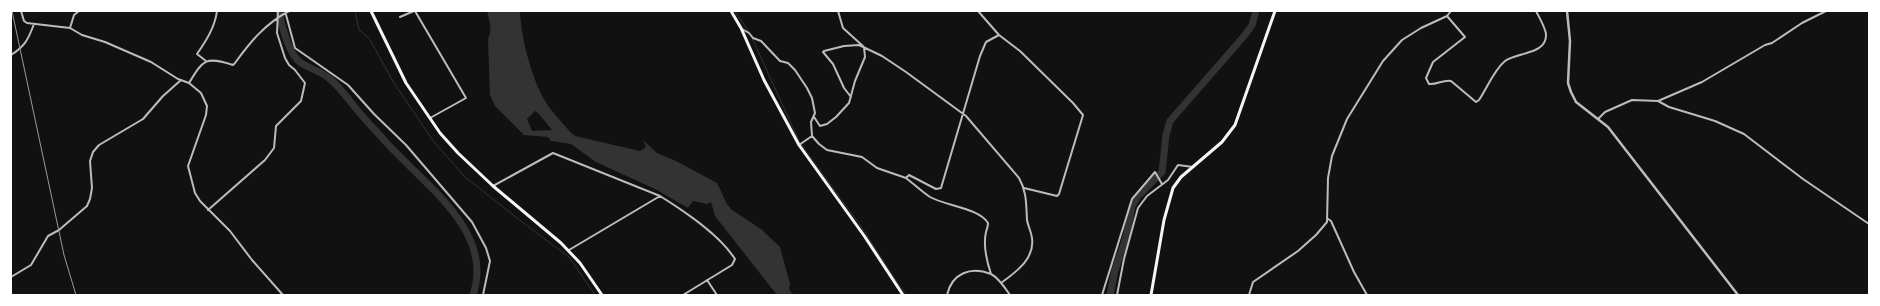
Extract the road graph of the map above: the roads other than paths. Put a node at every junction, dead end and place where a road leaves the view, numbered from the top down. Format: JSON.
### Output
{"nodes":[{"id":1,"x":21,"y":11,"type":"edge"},
{"id":2,"x":79,"y":11,"type":"edge"},
{"id":3,"x":216,"y":11,"type":"edge"},
{"id":4,"x":278,"y":11,"type":"edge"},
{"id":5,"x":289,"y":11,"type":"edge"},
{"id":6,"x":371,"y":11,"type":"edge"},
{"id":7,"x":414,"y":11,"type":"edge"},
{"id":8,"x":731,"y":11,"type":"edge"},
{"id":9,"x":838,"y":11,"type":"edge"},
{"id":10,"x":978,"y":11,"type":"edge"},
{"id":11,"x":1275,"y":11,"type":"edge"},
{"id":12,"x":1451,"y":11,"type":"edge"},
{"id":13,"x":1536,"y":11,"type":"edge"},
{"id":14,"x":1567,"y":11,"type":"edge"},
{"id":15,"x":1826,"y":11,"type":"edge"},
{"id":16,"x":285,"y":12,"type":"edge"},
{"id":17,"x":1447,"y":16,"type":"junction"},
{"id":18,"x":279,"y":17,"type":"junction"},
{"id":19,"x":400,"y":17,"type":"dead end"},
{"id":20,"x":34,"y":24,"type":"junction"},
{"id":21,"x":70,"y":28,"type":"junction"},
{"id":22,"x":741,"y":28,"type":"junction"},
{"id":23,"x":999,"y":35,"type":"junction"},
{"id":24,"x":864,"y":47,"type":"junction"},
{"id":25,"x":11,"y":55,"type":"edge"},
{"id":26,"x":206,"y":61,"type":"junction"},
{"id":27,"x":181,"y":80,"type":"junction"},
{"id":28,"x":189,"y":83,"type":"junction"},
{"id":29,"x":851,"y":97,"type":"junction"},
{"id":30,"x":1658,"y":101,"type":"junction"},
{"id":31,"x":964,"y":115,"type":"junction"},
{"id":32,"x":814,"y":117,"type":"junction"},
{"id":33,"x":429,"y":118,"type":"junction"},
{"id":34,"x":1598,"y":118,"type":"junction"},
{"id":35,"x":812,"y":136,"type":"junction"},
{"id":36,"x":799,"y":144,"type":"junction"},
{"id":37,"x":1193,"y":167,"type":"junction"},
{"id":38,"x":906,"y":178,"type":"junction"},
{"id":39,"x":1162,"y":184,"type":"junction"},
{"id":40,"x":494,"y":186,"type":"junction"},
{"id":41,"x":1024,"y":188,"type":"junction"},
{"id":42,"x":660,"y":196,"type":"junction"},
{"id":43,"x":208,"y":210,"type":"junction"},
{"id":44,"x":1328,"y":219,"type":"junction"},
{"id":45,"x":1869,"y":224,"type":"edge"},
{"id":46,"x":568,"y":250,"type":"junction"},
{"id":47,"x":991,"y":274,"type":"junction"},
{"id":48,"x":11,"y":277,"type":"edge"},
{"id":49,"x":707,"y":280,"type":"junction"},
{"id":50,"x":1001,"y":283,"type":"junction"},
{"id":51,"x":283,"y":295,"type":"edge"},
{"id":52,"x":483,"y":295,"type":"edge"},
{"id":53,"x":602,"y":295,"type":"edge"},
{"id":54,"x":683,"y":295,"type":"edge"},
{"id":55,"x":717,"y":295,"type":"edge"},
{"id":56,"x":903,"y":295,"type":"edge"},
{"id":57,"x":947,"y":295,"type":"edge"},
{"id":58,"x":1010,"y":295,"type":"edge"},
{"id":59,"x":1102,"y":295,"type":"edge"},
{"id":60,"x":1117,"y":295,"type":"edge"},
{"id":61,"x":1152,"y":295,"type":"edge"},
{"id":62,"x":1248,"y":295,"type":"edge"},
{"id":63,"x":1367,"y":295,"type":"edge"},
{"id":64,"x":1738,"y":295,"type":"edge"}],
"edges":[{"from":1,"to":20,"type":"street"},
{"from":2,"to":21,"type":"street"},
{"from":3,"to":26,"type":"street"},
{"from":4,"to":18,"type":"street"},
{"from":5,"to":16,"type":"street"},
{"from":6,"to":33,"type":"main road"},
{"from":7,"to":19,"type":"street"},
{"from":7,"to":33,"type":"street"},
{"from":8,"to":22,"type":"main road"},
{"from":9,"to":24,"type":"street"},
{"from":10,"to":23,"type":"street"},
{"from":11,"to":37,"type":"main road"},
{"from":12,"to":17,"type":"street"},
{"from":13,"to":17,"type":"street"},
{"from":14,"to":34,"type":"street"},
{"from":15,"to":30,"type":"street"},
{"from":16,"to":18,"type":"street"},
{"from":16,"to":52,"type":"street"},
{"from":17,"to":44,"type":"street"},
{"from":18,"to":26,"type":"street"},
{"from":18,"to":43,"type":"street"},
{"from":20,"to":21,"type":"street"},
{"from":20,"to":25,"type":"street"},
{"from":21,"to":27,"type":"street"},
{"from":22,"to":32,"type":"street"},
{"from":22,"to":36,"type":"main road"},
{"from":23,"to":31,"type":"street"},
{"from":23,"to":41,"type":"street"},
{"from":24,"to":29,"type":"street"},
{"from":24,"to":29,"type":"street"},
{"from":24,"to":31,"type":"street"},
{"from":26,"to":28,"type":"street"},
{"from":27,"to":28,"type":"street"},
{"from":27,"to":48,"type":"street"},
{"from":28,"to":43,"type":"street"},
{"from":29,"to":32,"type":"street"},
{"from":30,"to":34,"type":"street"},
{"from":30,"to":45,"type":"street"},
{"from":31,"to":38,"type":"street"},
{"from":31,"to":41,"type":"street"},
{"from":32,"to":35,"type":"street"},
{"from":33,"to":40,"type":"main road"},
{"from":34,"to":64,"type":"street"},
{"from":35,"to":36,"type":"street"},
{"from":35,"to":38,"type":"street"},
{"from":36,"to":56,"type":"main road"},
{"from":37,"to":39,"type":"street"},
{"from":37,"to":61,"type":"main road"},
{"from":38,"to":47,"type":"street"},
{"from":39,"to":59,"type":"street"},
{"from":39,"to":60,"type":"street"},
{"from":40,"to":42,"type":"street"},
{"from":40,"to":46,"type":"main road"},
{"from":41,"to":50,"type":"street"},
{"from":42,"to":46,"type":"street"},
{"from":42,"to":49,"type":"street"},
{"from":43,"to":51,"type":"street"},
{"from":44,"to":62,"type":"street"},
{"from":44,"to":63,"type":"street"},
{"from":46,"to":53,"type":"main road"},
{"from":47,"to":50,"type":"street"},
{"from":47,"to":57,"type":"street"},
{"from":49,"to":54,"type":"street"},
{"from":49,"to":55,"type":"street"},
{"from":50,"to":58,"type":"street"}]}
